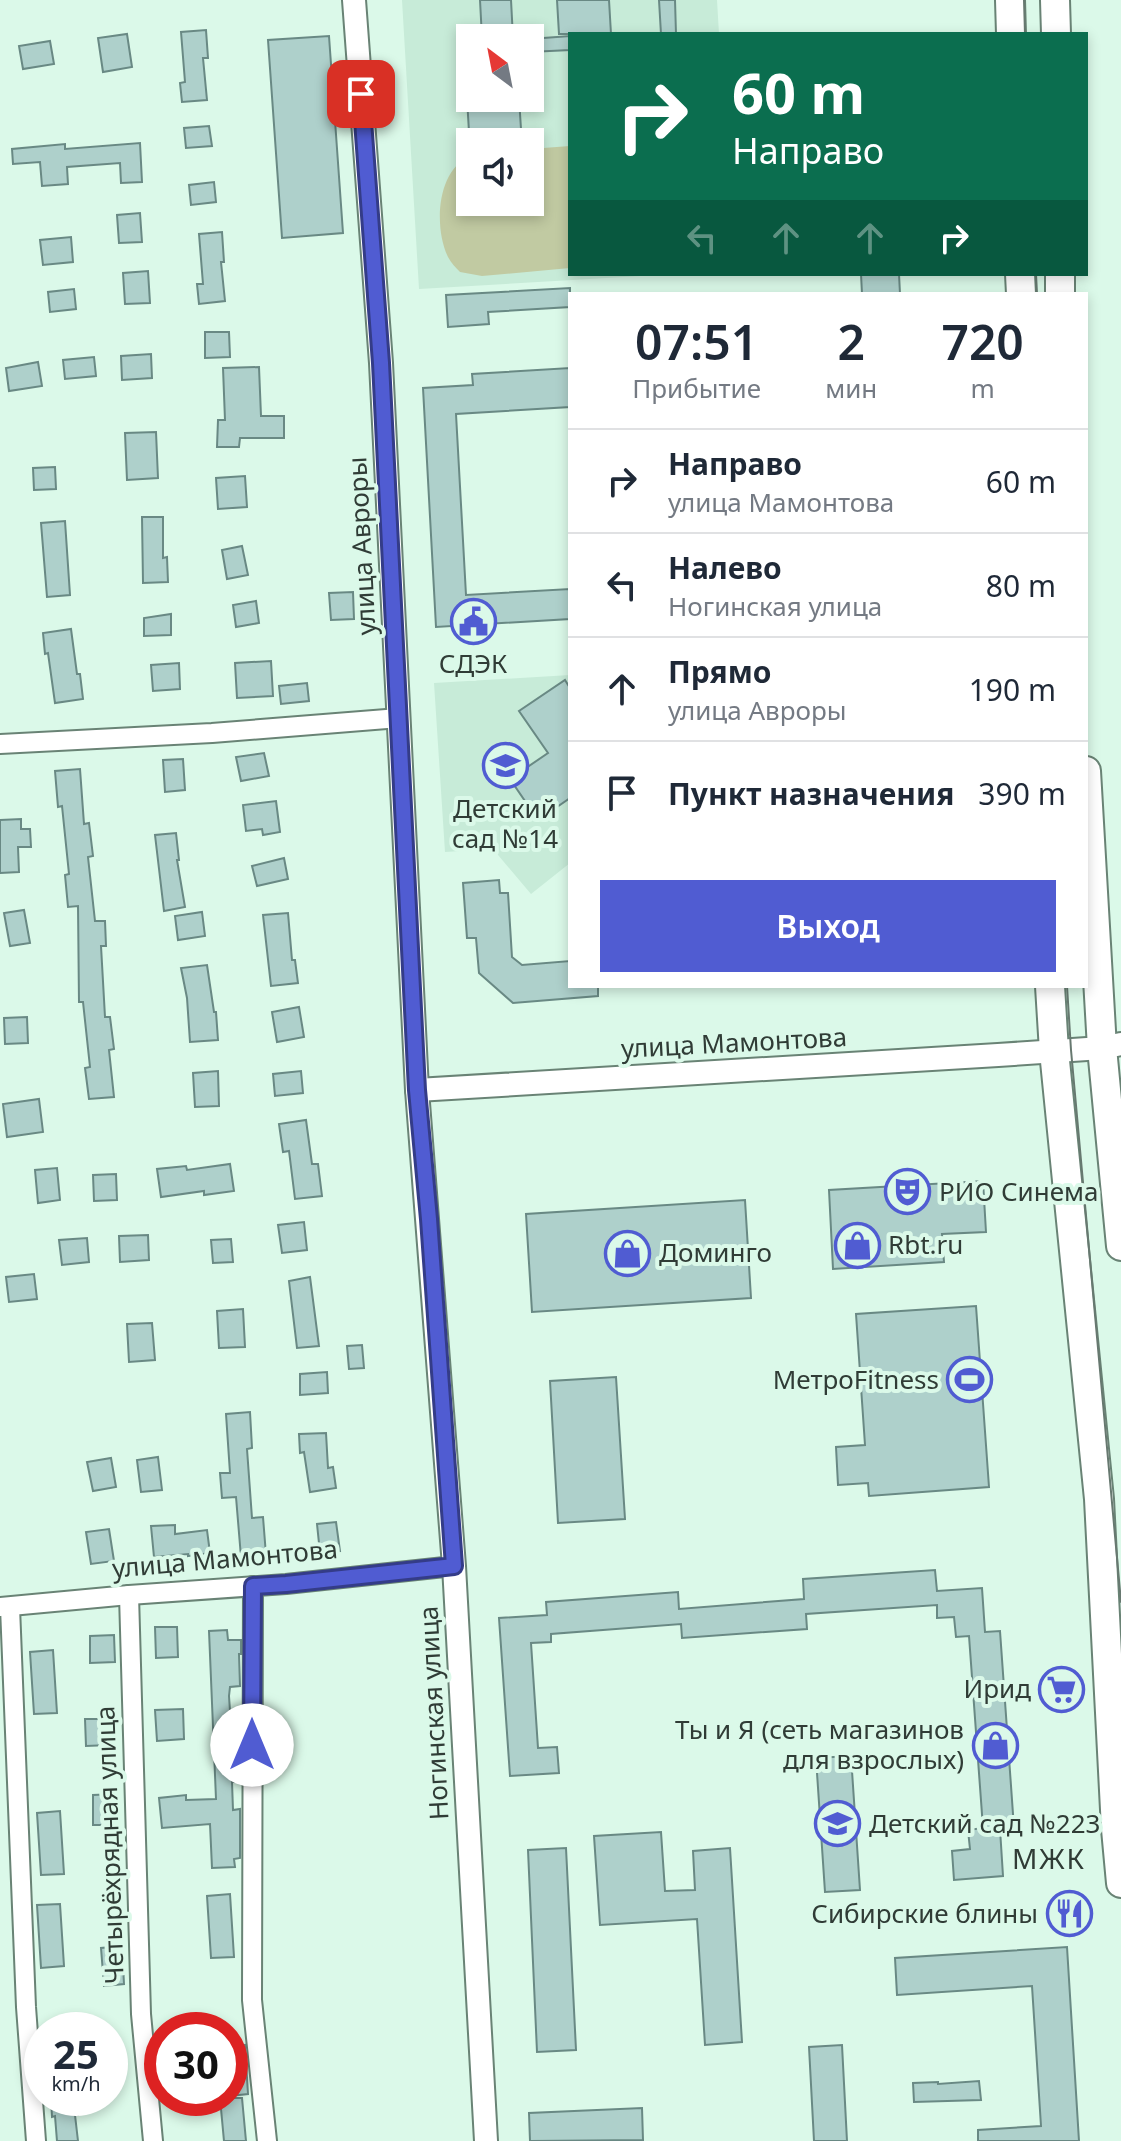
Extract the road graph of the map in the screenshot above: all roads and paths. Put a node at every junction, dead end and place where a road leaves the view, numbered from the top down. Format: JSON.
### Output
{"nodes":[{"id":1,"x":354,"y":0,"type":"edge"},
{"id":2,"x":1010,"y":0,"type":"edge"},
{"id":3,"x":1055,"y":0,"type":"edge"},
{"id":4,"x":1011,"y":32,"type":"edge"},
{"id":5,"x":1056,"y":32,"type":"edge"},
{"id":6,"x":399,"y":718,"type":"junction"},
{"id":7,"x":0,"y":744,"type":"edge"},
{"id":8,"x":1088,"y":790,"type":"edge"},
{"id":9,"x":1050,"y":988,"type":"edge"},
{"id":10,"x":1115,"y":1049,"type":"edge"},
{"id":11,"x":1054,"y":1051,"type":"junction"},
{"id":12,"x":417,"y":1090,"type":"junction"},
{"id":13,"x":1121,"y":1246,"type":"edge"},
{"id":14,"x":454,"y":1566,"type":"junction"},
{"id":15,"x":253,"y":1586,"type":"junction"},
{"id":16,"x":129,"y":1595,"type":"junction"},
{"id":17,"x":5,"y":1607,"type":"edge"},
{"id":18,"x":1121,"y":1883,"type":"edge"},
{"id":19,"x":36,"y":2141,"type":"edge"},
{"id":20,"x":153,"y":2141,"type":"edge"},
{"id":21,"x":267,"y":2141,"type":"edge"},
{"id":22,"x":486,"y":2141,"type":"edge"}],
"edges":[{"from":1,"to":6,"type":"street","name":"улица Авроры"},
{"from":2,"to":4,"type":"main road"},
{"from":3,"to":5,"type":"main road"},
{"from":6,"to":7,"type":"street"},
{"from":6,"to":12,"type":"street","name":"улица Авроры"},
{"from":8,"to":10,"type":"main road"},
{"from":9,"to":11,"type":"main road"},
{"from":10,"to":11,"type":"street","name":"улица Мамонтова"},
{"from":10,"to":13,"type":"main road"},
{"from":11,"to":12,"type":"street","name":"улица Мамонтова"},
{"from":11,"to":18,"type":"main road"},
{"from":12,"to":14,"type":"street","name":"Ногинская улица"},
{"from":14,"to":15,"type":"street","name":"улица Мамонтова"},
{"from":14,"to":22,"type":"street","name":"Ногинская улица"},
{"from":15,"to":16,"type":"street","name":"улица Мамонтова"},
{"from":15,"to":21,"type":"street"},
{"from":16,"to":17,"type":"street","name":"улица Мамонтова"},
{"from":16,"to":20,"type":"street","name":"Четырёхрядная улица"},
{"from":17,"to":19,"type":"street"}]}
